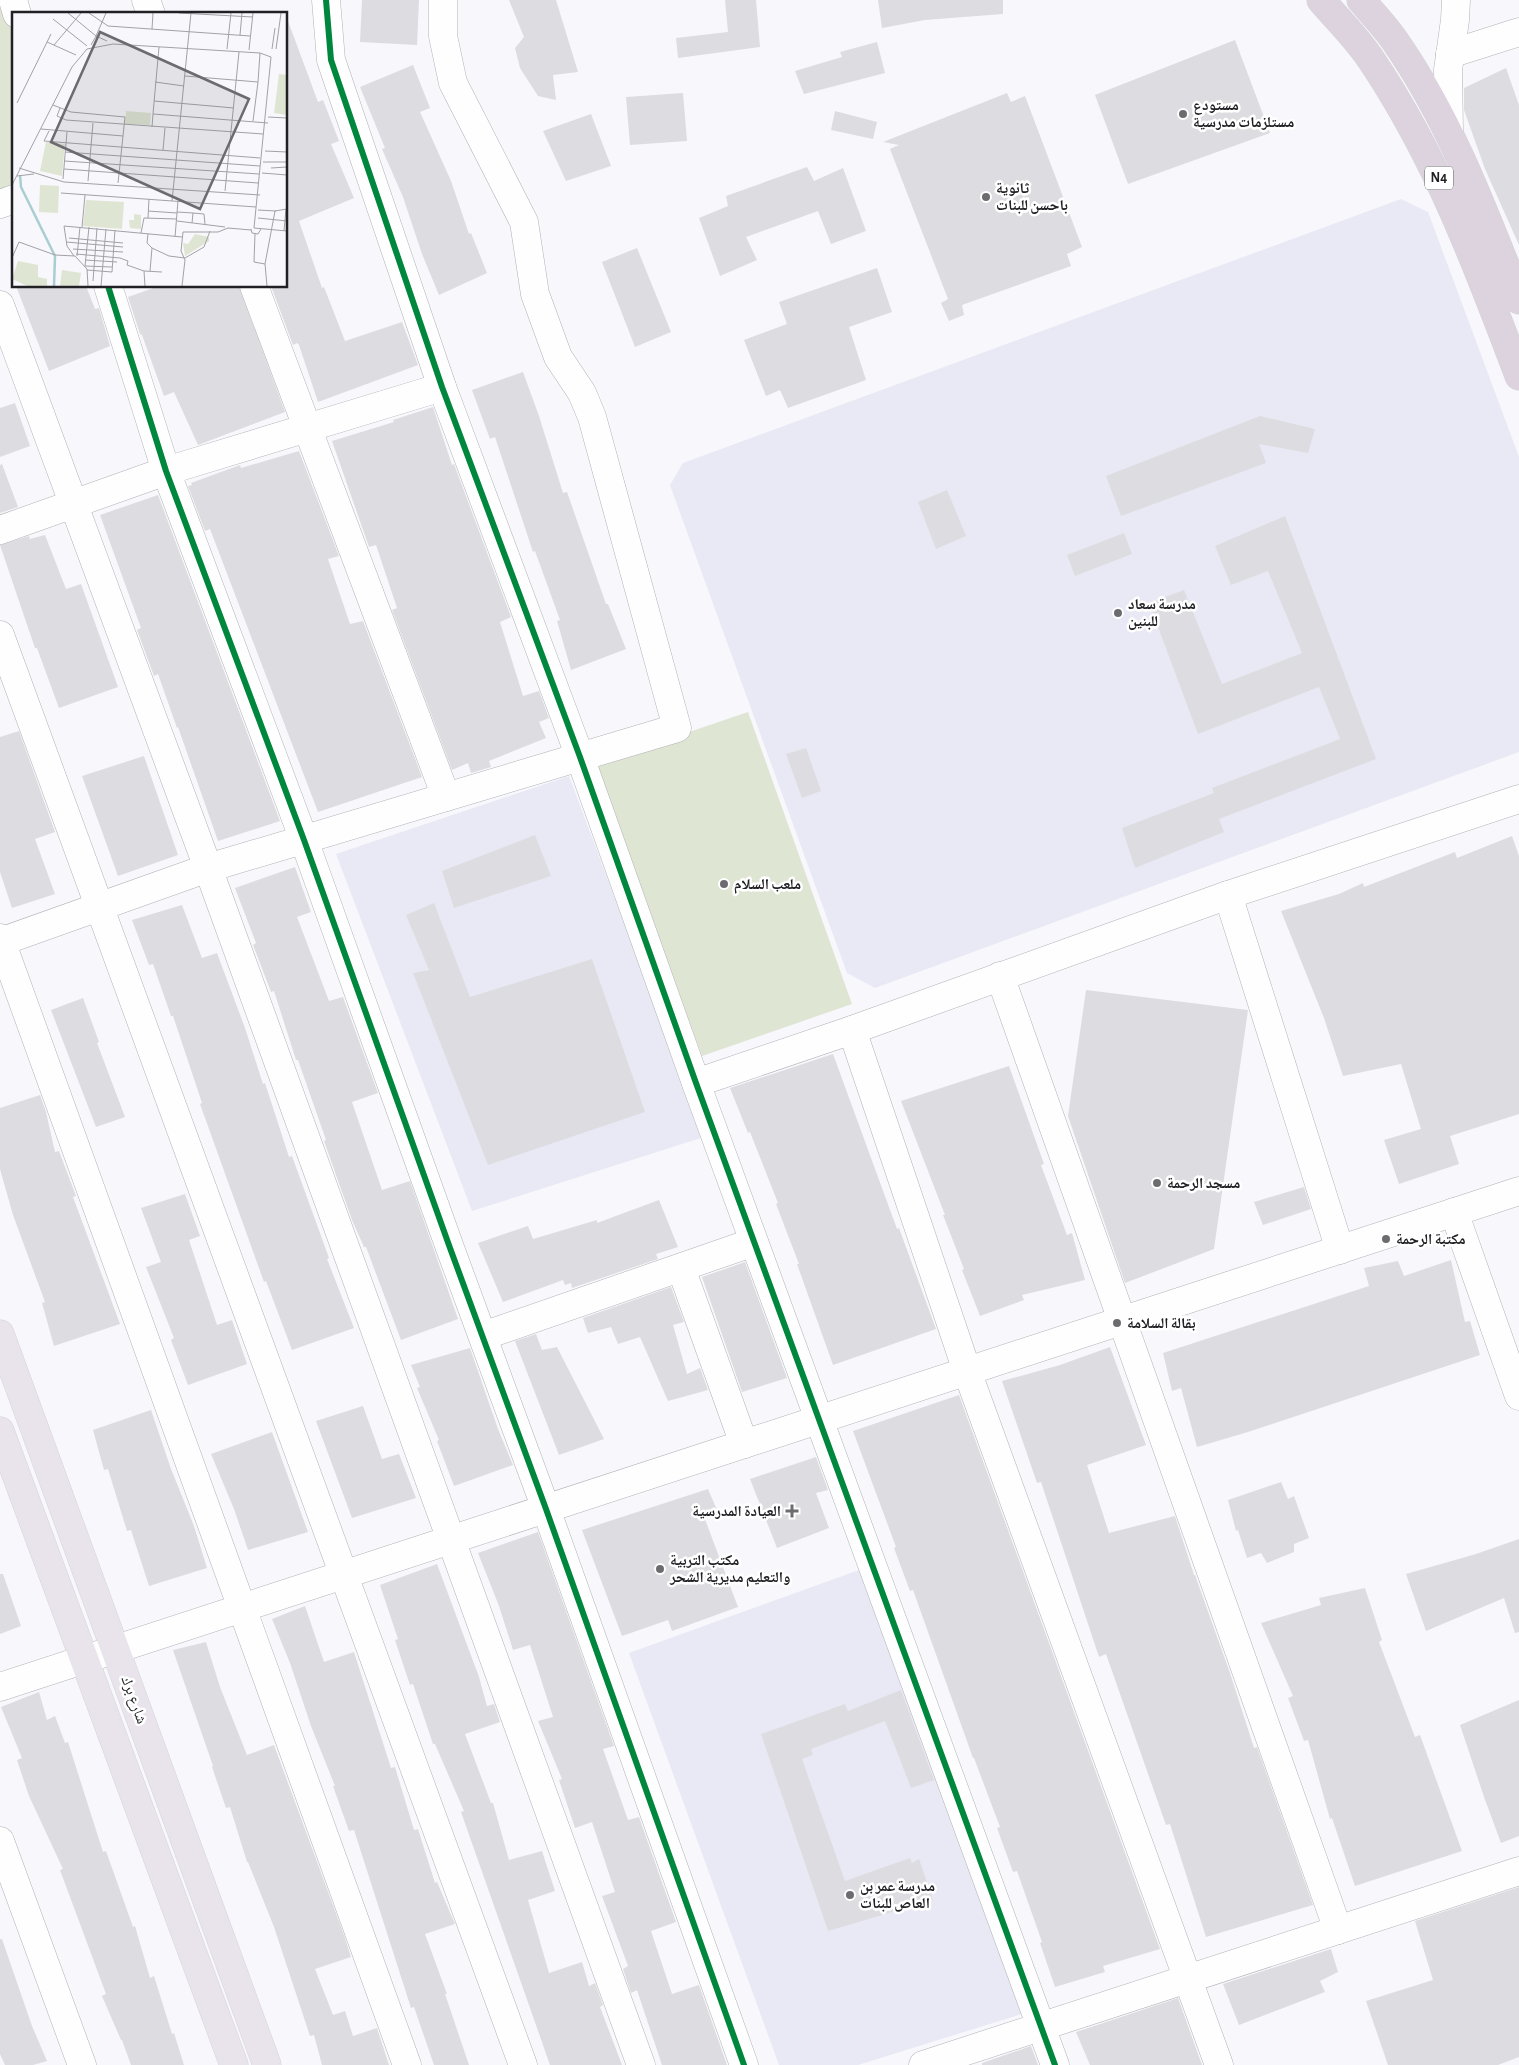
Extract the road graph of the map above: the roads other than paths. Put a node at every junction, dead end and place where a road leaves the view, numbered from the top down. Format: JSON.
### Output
{"nodes":[{"id":1,"x":146,"y":0,"type":"edge"},
{"id":2,"x":326,"y":0,"type":"edge"},
{"id":3,"x":443,"y":0,"type":"edge"},
{"id":4,"x":1321,"y":0,"type":"edge"},
{"id":5,"x":1361,"y":0,"type":"edge"},
{"id":6,"x":1456,"y":0,"type":"edge"},
{"id":7,"x":150,"y":12,"type":"edge"},
{"id":8,"x":1519,"y":32,"type":"edge"},
{"id":9,"x":1450,"y":54,"type":"junction"},
{"id":10,"x":1449,"y":131,"type":"junction"},
{"id":11,"x":12,"y":200,"type":"edge"},
{"id":12,"x":0,"y":204,"type":"edge"},
{"id":13,"x":109,"y":288,"type":"edge"},
{"id":14,"x":255,"y":288,"type":"edge"},
{"id":15,"x":1519,"y":300,"type":"edge"},
{"id":16,"x":0,"y":305,"type":"edge"},
{"id":17,"x":1516,"y":360,"type":"edge"},
{"id":18,"x":442,"y":387,"type":"junction"},
{"id":19,"x":308,"y":428,"type":"junction"},
{"id":20,"x":166,"y":471,"type":"junction"},
{"id":21,"x":73,"y":503,"type":"junction"},
{"id":22,"x":0,"y":530,"type":"edge"},
{"id":23,"x":0,"y":635,"type":"edge"},
{"id":24,"x":580,"y":757,"type":"junction"},
{"id":25,"x":446,"y":797,"type":"junction"},
{"id":26,"x":1519,"y":799,"type":"edge"},
{"id":27,"x":304,"y":840,"type":"junction"},
{"id":28,"x":208,"y":868,"type":"junction"},
{"id":29,"x":1228,"y":895,"type":"junction"},
{"id":30,"x":99,"y":906,"type":"junction"},
{"id":31,"x":0,"y":941,"type":"edge"},
{"id":32,"x":1000,"y":976,"type":"junction"},
{"id":33,"x":852,"y":1030,"type":"junction"},
{"id":34,"x":696,"y":1083,"type":"junction"},
{"id":35,"x":1519,"y":1190,"type":"edge"},
{"id":36,"x":1454,"y":1212,"type":"junction"},
{"id":37,"x":754,"y":1242,"type":"junction"},
{"id":38,"x":1340,"y":1250,"type":"junction"},
{"id":39,"x":681,"y":1268,"type":"junction"},
{"id":40,"x":1122,"y":1320,"type":"junction"},
{"id":41,"x":0,"y":1334,"type":"edge"},
{"id":42,"x":483,"y":1336,"type":"junction"},
{"id":43,"x":967,"y":1371,"type":"junction"},
{"id":44,"x":1519,"y":1396,"type":"edge"},
{"id":45,"x":819,"y":1420,"type":"junction"},
{"id":46,"x":0,"y":1431,"type":"edge"},
{"id":47,"x":744,"y":1444,"type":"junction"},
{"id":48,"x":546,"y":1509,"type":"junction"},
{"id":49,"x":450,"y":1540,"type":"junction"},
{"id":50,"x":344,"y":1576,"type":"junction"},
{"id":51,"x":242,"y":1608,"type":"junction"},
{"id":52,"x":115,"y":1649,"type":"junction"},
{"id":53,"x":84,"y":1660,"type":"junction"},
{"id":54,"x":0,"y":1687,"type":"edge"},
{"id":55,"x":0,"y":1841,"type":"edge"},
{"id":56,"x":1519,"y":1871,"type":"edge"},
{"id":57,"x":1338,"y":1930,"type":"junction"},
{"id":58,"x":1188,"y":1979,"type":"junction"},
{"id":59,"x":1041,"y":2027,"type":"junction"},
{"id":60,"x":82,"y":2065,"type":"edge"},
{"id":61,"x":234,"y":2065,"type":"edge"},
{"id":62,"x":267,"y":2065,"type":"edge"},
{"id":63,"x":407,"y":2065,"type":"edge"},
{"id":64,"x":523,"y":2065,"type":"edge"},
{"id":65,"x":641,"y":2065,"type":"edge"},
{"id":66,"x":744,"y":2065,"type":"edge"},
{"id":67,"x":923,"y":2065,"type":"edge"},
{"id":68,"x":1055,"y":2065,"type":"edge"},
{"id":69,"x":1219,"y":2065,"type":"edge"}],
"edges":[{"from":1,"to":7,"type":"street"},
{"from":2,"to":18,"type":"street"},
{"from":3,"to":24,"type":"street"},
{"from":4,"to":17,"type":"highway","number":"N4"},
{"from":5,"to":10,"type":"highway","number":"N4"},
{"from":6,"to":9,"type":"street"},
{"from":8,"to":9,"type":"street"},
{"from":9,"to":10,"type":"street"},
{"from":10,"to":15,"type":"highway","number":"N4"},
{"from":11,"to":12,"type":"street"},
{"from":13,"to":20,"type":"street"},
{"from":14,"to":19,"type":"street"},
{"from":16,"to":21,"type":"street"},
{"from":18,"to":19,"type":"street"},
{"from":18,"to":24,"type":"street"},
{"from":19,"to":20,"type":"street"},
{"from":19,"to":25,"type":"street"},
{"from":20,"to":21,"type":"street"},
{"from":20,"to":27,"type":"street"},
{"from":21,"to":22,"type":"street"},
{"from":21,"to":28,"type":"street"},
{"from":23,"to":30,"type":"street"},
{"from":24,"to":25,"type":"street"},
{"from":24,"to":34,"type":"street"},
{"from":25,"to":27,"type":"street"},
{"from":26,"to":29,"type":"street"},
{"from":27,"to":28,"type":"street"},
{"from":27,"to":42,"type":"street"},
{"from":28,"to":30,"type":"street"},
{"from":28,"to":49,"type":"street"},
{"from":29,"to":32,"type":"street"},
{"from":29,"to":38,"type":"street"},
{"from":30,"to":31,"type":"street"},
{"from":30,"to":50,"type":"street"},
{"from":31,"to":51,"type":"street"},
{"from":32,"to":33,"type":"street"},
{"from":32,"to":40,"type":"street"},
{"from":33,"to":34,"type":"street"},
{"from":33,"to":43,"type":"street"},
{"from":34,"to":37,"type":"street"},
{"from":35,"to":36,"type":"street"},
{"from":36,"to":38,"type":"street"},
{"from":36,"to":44,"type":"street"},
{"from":37,"to":39,"type":"street"},
{"from":37,"to":45,"type":"street"},
{"from":38,"to":40,"type":"street"},
{"from":39,"to":42,"type":"street"},
{"from":39,"to":47,"type":"street"},
{"from":40,"to":43,"type":"street"},
{"from":40,"to":57,"type":"street"},
{"from":41,"to":52,"type":"main road","name":"شارع برك"},
{"from":42,"to":48,"type":"street"},
{"from":43,"to":45,"type":"street"},
{"from":43,"to":58,"type":"street"},
{"from":45,"to":47,"type":"street"},
{"from":45,"to":59,"type":"street"},
{"from":46,"to":53,"type":"main road"},
{"from":47,"to":48,"type":"street"},
{"from":48,"to":49,"type":"street"},
{"from":48,"to":66,"type":"street"},
{"from":49,"to":50,"type":"street"},
{"from":49,"to":65,"type":"street"},
{"from":50,"to":51,"type":"street"},
{"from":50,"to":64,"type":"street"},
{"from":51,"to":52,"type":"street"},
{"from":51,"to":63,"type":"street"},
{"from":52,"to":53,"type":"street"},
{"from":52,"to":62,"type":"main road","name":"شارع برك"},
{"from":53,"to":54,"type":"street"},
{"from":53,"to":61,"type":"main road"},
{"from":55,"to":60,"type":"street"},
{"from":56,"to":57,"type":"street"},
{"from":57,"to":58,"type":"street"},
{"from":58,"to":59,"type":"street"},
{"from":58,"to":69,"type":"street"},
{"from":59,"to":67,"type":"street"},
{"from":59,"to":68,"type":"street"}]}
